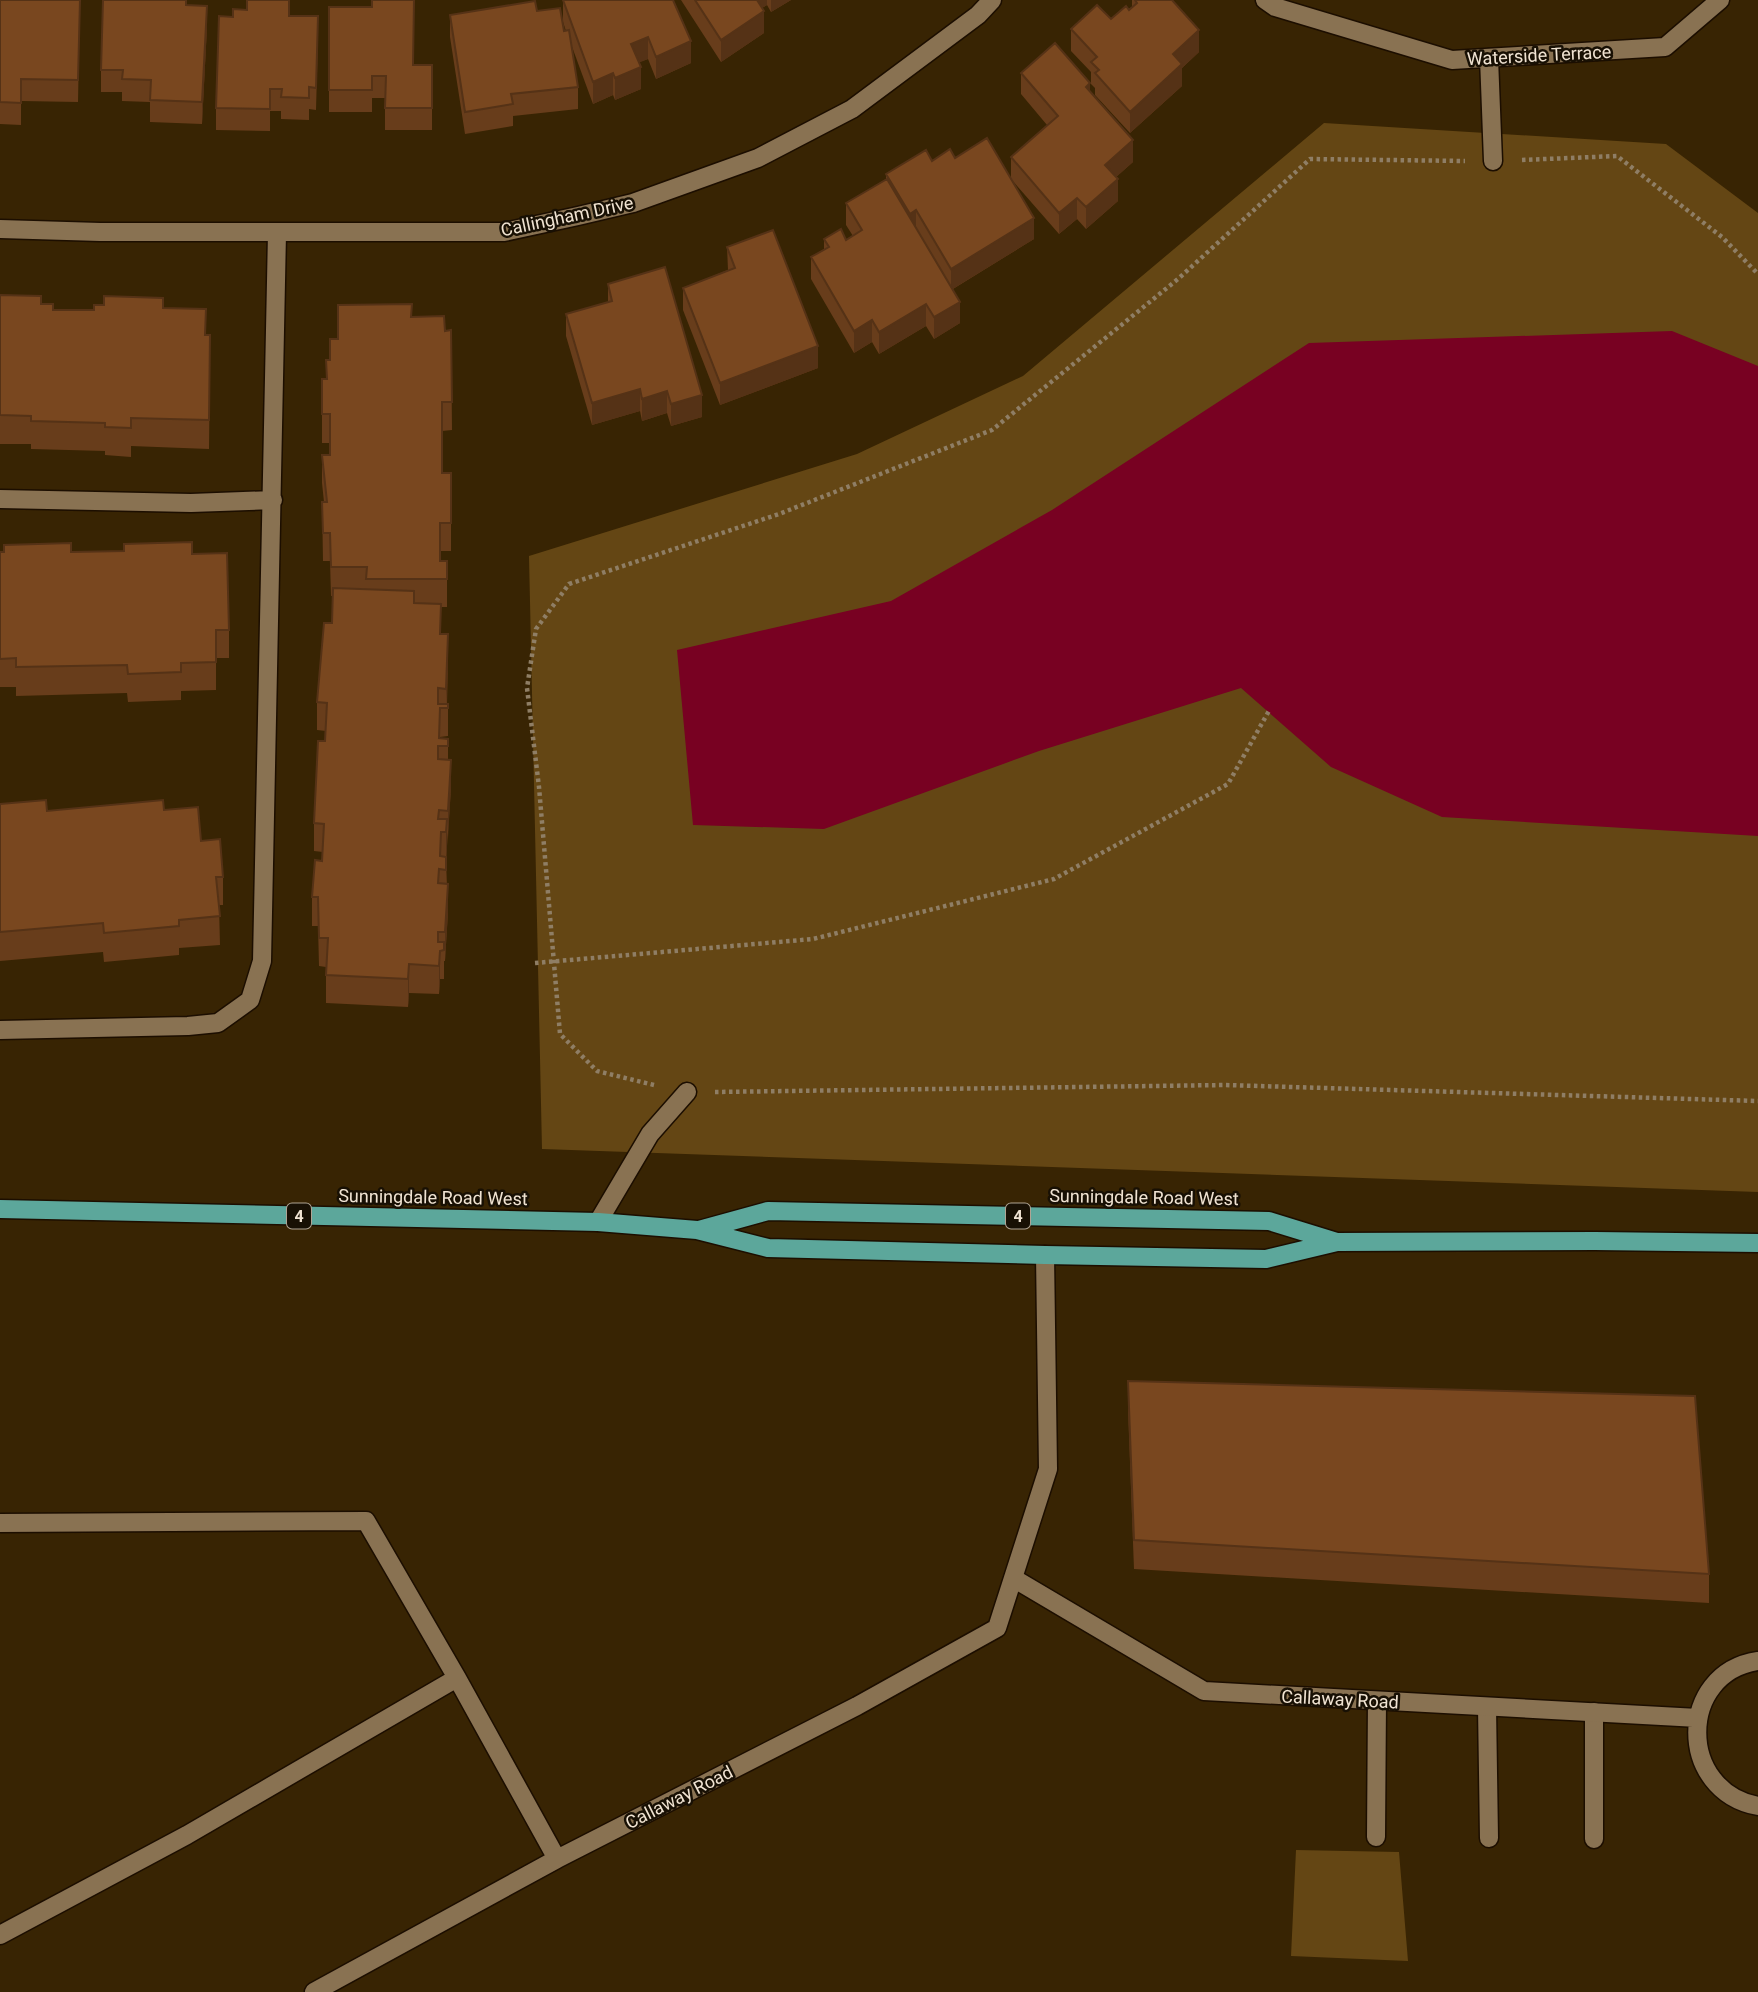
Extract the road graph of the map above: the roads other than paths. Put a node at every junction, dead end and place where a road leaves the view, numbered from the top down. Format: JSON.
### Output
{"nodes":[{"id":1,"x":992,"y":0,"type":"edge"},
{"id":2,"x":1265,"y":0,"type":"edge"},
{"id":3,"x":1720,"y":0,"type":"edge"},
{"id":4,"x":1489,"y":58,"type":"junction"},
{"id":5,"x":1493,"y":161,"type":"road end"},
{"id":6,"x":0,"y":229,"type":"edge"},
{"id":7,"x":277,"y":233,"type":"junction"},
{"id":8,"x":0,"y":499,"type":"edge"},
{"id":9,"x":273,"y":500,"type":"junction"},
{"id":10,"x":0,"y":1030,"type":"edge"},
{"id":11,"x":687,"y":1092,"type":"road end"},
{"id":12,"x":0,"y":1209,"type":"edge"},
{"id":13,"x":598,"y":1222,"type":"junction"},
{"id":14,"x":698,"y":1230,"type":"junction"},
{"id":15,"x":1337,"y":1242,"type":"junction"},
{"id":16,"x":1758,"y":1243,"type":"edge"},
{"id":17,"x":1045,"y":1255,"type":"junction"},
{"id":18,"x":0,"y":1523,"type":"edge"},
{"id":19,"x":1013,"y":1578,"type":"junction"},
{"id":20,"x":1758,"y":1661,"type":"edge"},
{"id":21,"x":457,"y":1678,"type":"junction"},
{"id":22,"x":1377,"y":1701,"type":"junction"},
{"id":23,"x":1487,"y":1707,"type":"junction"},
{"id":24,"x":1594,"y":1712,"type":"junction"},
{"id":25,"x":1698,"y":1718,"type":"junction"},
{"id":26,"x":1758,"y":1806,"type":"edge"},
{"id":27,"x":1376,"y":1837,"type":"dead end"},
{"id":28,"x":1489,"y":1838,"type":"dead end"},
{"id":29,"x":1594,"y":1839,"type":"dead end"},
{"id":30,"x":557,"y":1859,"type":"junction"},
{"id":31,"x":0,"y":1935,"type":"edge"},
{"id":32,"x":314,"y":1992,"type":"edge"}],
"edges":[{"from":1,"to":7,"type":"street","name":"Callingham Drive"},
{"from":2,"to":4,"type":"street","name":"Waterside Terrace"},
{"from":3,"to":4,"type":"street","name":"Waterside Terrace"},
{"from":4,"to":5,"type":"street"},
{"from":6,"to":7,"type":"street","name":"Callingham Drive"},
{"from":7,"to":9,"type":"street"},
{"from":8,"to":9,"type":"street"},
{"from":9,"to":10,"type":"street"},
{"from":11,"to":13,"type":"street"},
{"from":12,"to":13,"type":"main road","name":"Sunningdale Road West","number":"4"},
{"from":13,"to":14,"type":"main road","name":"Sunningdale Road West","number":"4"},
{"from":14,"to":15,"type":"main road","name":"Sunningdale Road West","number":"4"},
{"from":14,"to":17,"type":"main road","name":"Sunningdale Road West"},
{"from":15,"to":16,"type":"main road","name":"Sunningdale Road West","number":"4"},
{"from":15,"to":17,"type":"main road","name":"Sunningdale Road West"},
{"from":17,"to":19,"type":"street","name":"Callaway Road"},
{"from":18,"to":21,"type":"street"},
{"from":19,"to":22,"type":"street","name":"Callaway Road"},
{"from":19,"to":30,"type":"street","name":"Callaway Road"},
{"from":20,"to":25,"type":"street"},
{"from":21,"to":30,"type":"street"},
{"from":21,"to":31,"type":"street"},
{"from":22,"to":23,"type":"street","name":"Callaway Road"},
{"from":22,"to":27,"type":"street"},
{"from":23,"to":24,"type":"street","name":"Callaway Road"},
{"from":23,"to":28,"type":"street"},
{"from":24,"to":25,"type":"street","name":"Callaway Road"},
{"from":24,"to":29,"type":"street"},
{"from":25,"to":26,"type":"street"},
{"from":30,"to":32,"type":"street","name":"Callaway Road"}]}
